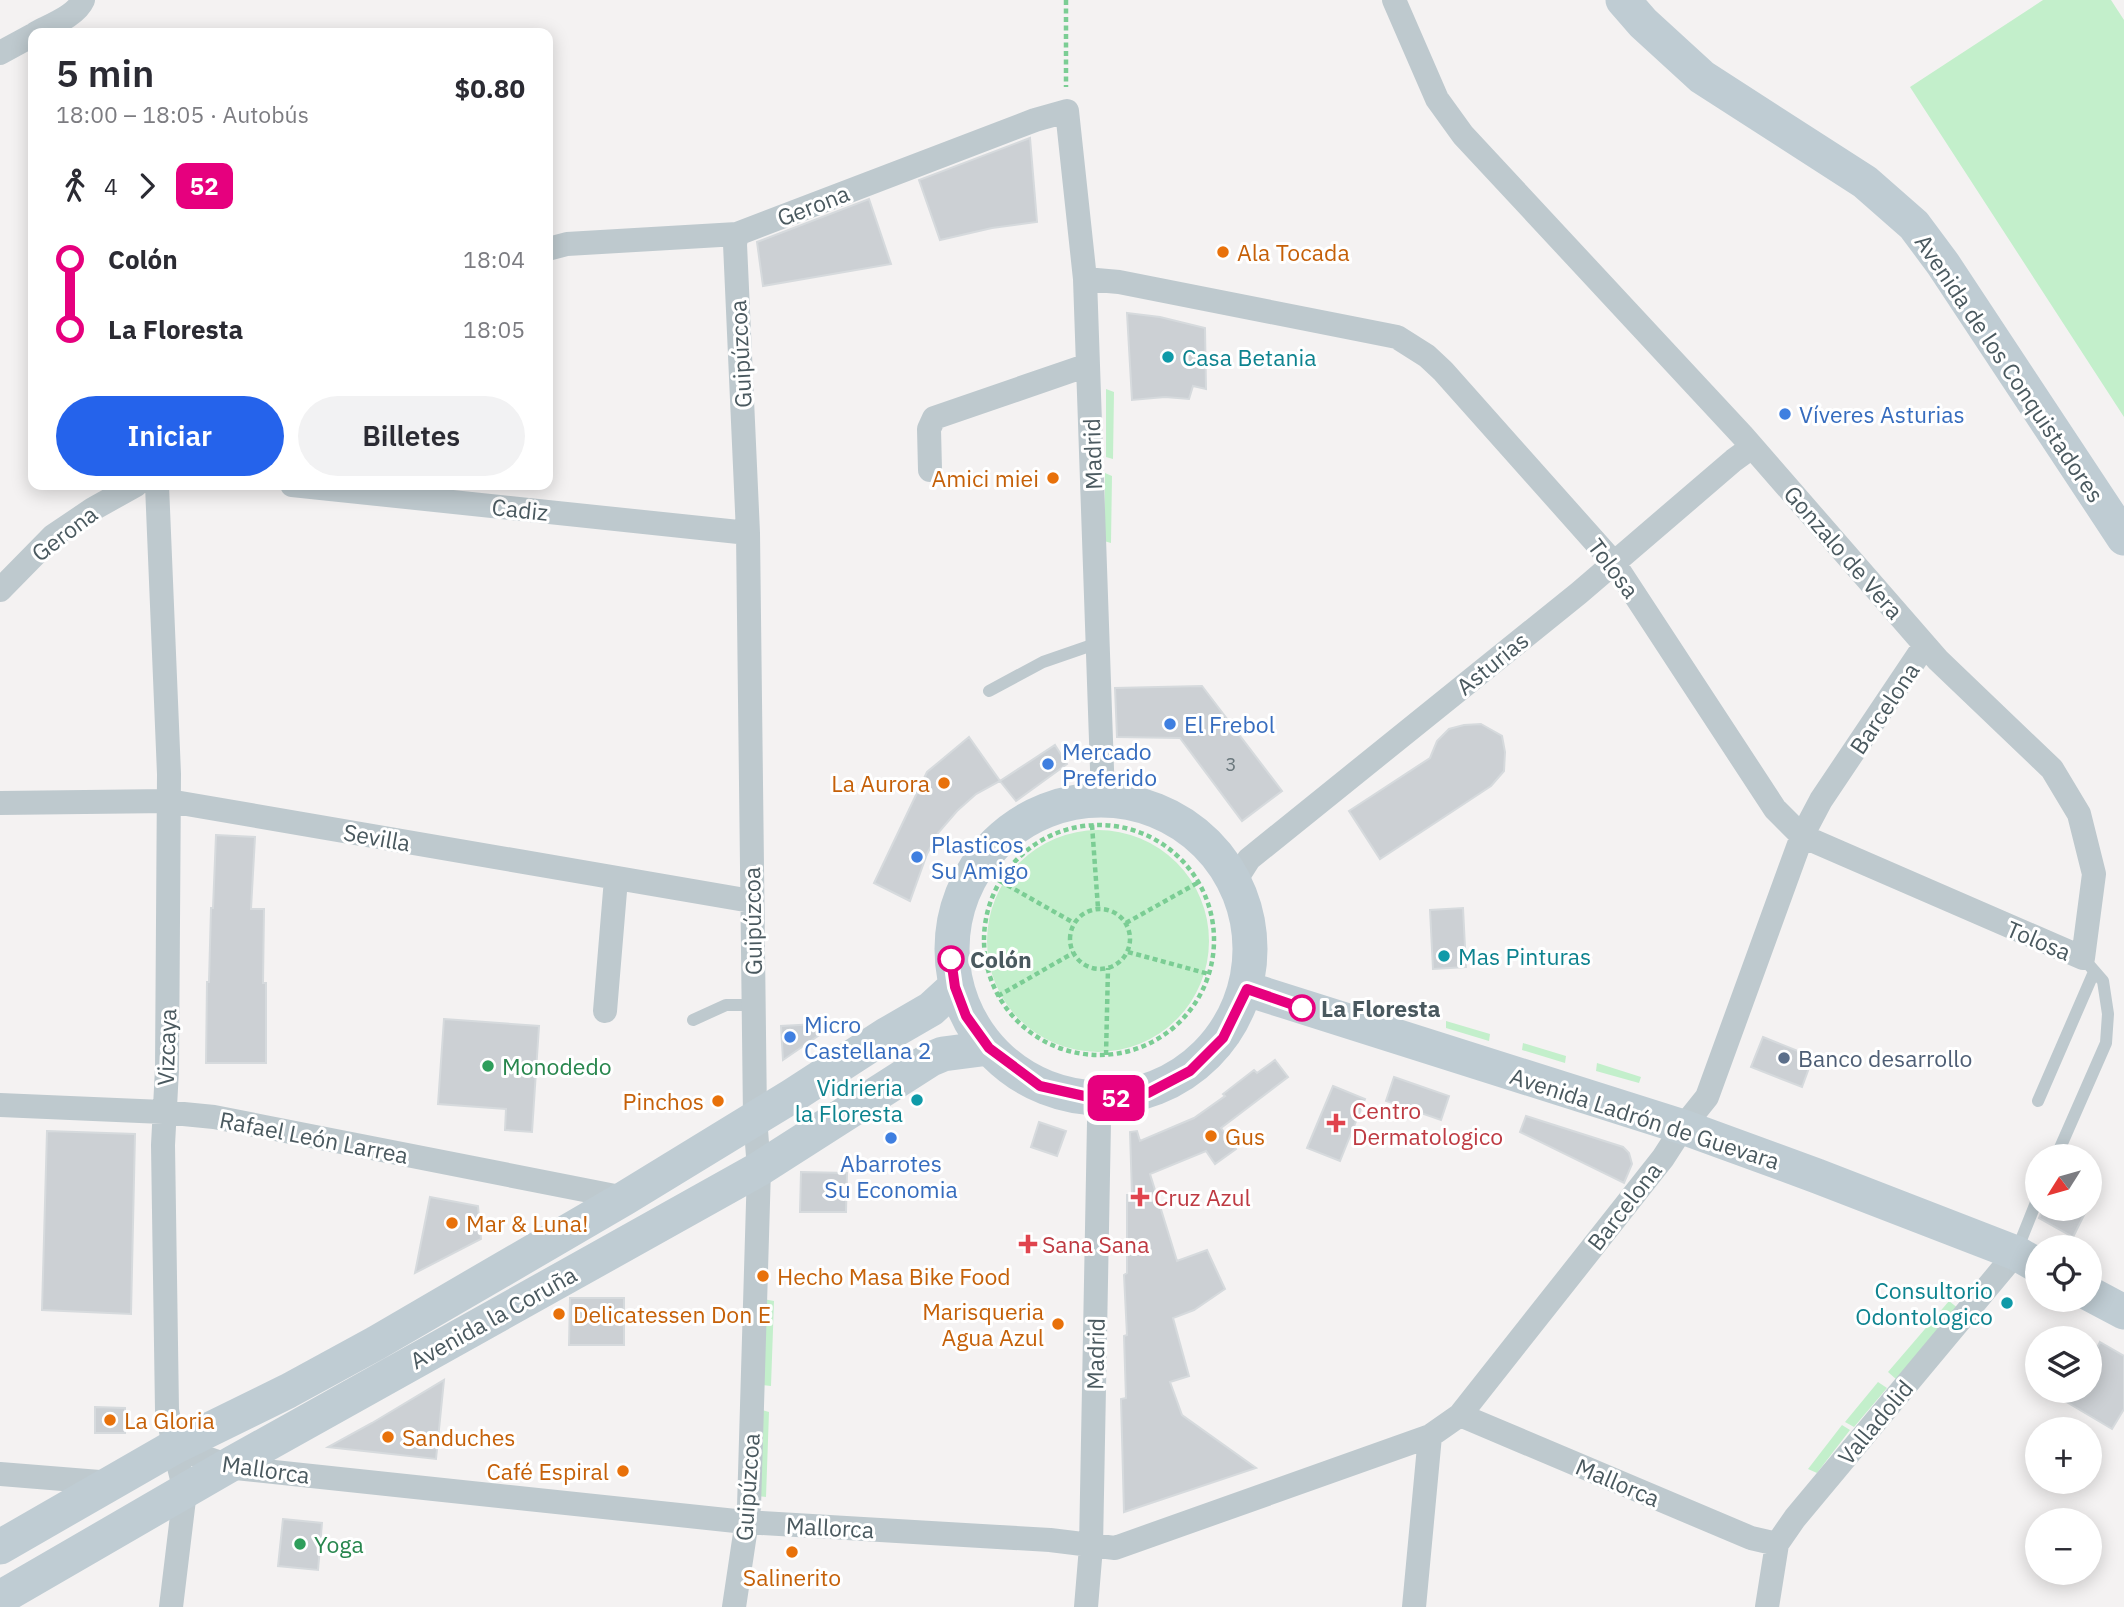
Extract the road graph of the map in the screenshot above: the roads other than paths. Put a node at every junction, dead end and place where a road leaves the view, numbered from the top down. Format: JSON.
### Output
{"nodes":[{"id":1,"x":83,"y":0,"type":"edge"},
{"id":2,"x":1394,"y":0,"type":"edge"},
{"id":3,"x":1623,"y":0,"type":"edge"},
{"id":4,"x":46,"y":28,"type":"edge"},
{"id":5,"x":28,"y":38,"type":"edge"},
{"id":6,"x":0,"y":53,"type":"edge"},
{"id":7,"x":1067,"y":111,"type":"joint"},
{"id":8,"x":737,"y":234,"type":"junction"},
{"id":9,"x":553,"y":247,"type":"edge"},
{"id":10,"x":1086,"y":279,"type":"junction"},
{"id":11,"x":1088,"y":365,"type":"junction"},
{"id":12,"x":1752,"y":447,"type":"junction"},
{"id":13,"x":930,"y":470,"type":"dead end"},
{"id":14,"x":127,"y":490,"type":"edge"},
{"id":15,"x":157,"y":490,"type":"edge"},
{"id":16,"x":340,"y":490,"type":"edge"},
{"id":17,"x":748,"y":533,"type":"junction"},
{"id":18,"x":2124,"y":538,"type":"edge"},
{"id":19,"x":1614,"y":564,"type":"junction"},
{"id":20,"x":0,"y":590,"type":"edge"},
{"id":21,"x":1098,"y":643,"type":"junction"},
{"id":22,"x":1925,"y":645,"type":"junction"},
{"id":23,"x":989,"y":691,"type":"dead end"},
{"id":24,"x":169,"y":801,"type":"junction"},
{"id":25,"x":0,"y":803,"type":"edge"},
{"id":26,"x":1098,"y":812,"type":"junction"},
{"id":27,"x":1802,"y":836,"type":"junction"},
{"id":28,"x":615,"y":878,"type":"junction"},
{"id":29,"x":1235,"y":881,"type":"junction"},
{"id":30,"x":751,"y":901,"type":"junction"},
{"id":31,"x":2089,"y":965,"type":"junction"},
{"id":32,"x":955,"y":987,"type":"junction"},
{"id":33,"x":1247,"y":989,"type":"junction"},
{"id":34,"x":754,"y":1005,"type":"junction"},
{"id":35,"x":605,"y":1011,"type":"dead end"},
{"id":36,"x":693,"y":1020,"type":"dead end"},
{"id":37,"x":989,"y":1048,"type":"junction"},
{"id":38,"x":1102,"y":1100,"type":"junction"},
{"id":39,"x":2038,"y":1101,"type":"dead end"},
{"id":40,"x":0,"y":1105,"type":"edge"},
{"id":41,"x":163,"y":1112,"type":"junction"},
{"id":42,"x":755,"y":1117,"type":"junction"},
{"id":43,"x":1683,"y":1127,"type":"junction"},
{"id":44,"x":2062,"y":1144,"type":"edge"},
{"id":45,"x":759,"y":1168,"type":"junction"},
{"id":46,"x":625,"y":1198,"type":"junction"},
{"id":47,"x":2025,"y":1259,"type":"edge"},
{"id":48,"x":2025,"y":1260,"type":"edge"},
{"id":49,"x":2102,"y":1300,"type":"edge"},
{"id":50,"x":2124,"y":1312,"type":"edge"},
{"id":51,"x":1460,"y":1415,"type":"junction"},
{"id":52,"x":1430,"y":1436,"type":"junction"},
{"id":53,"x":173,"y":1447,"type":"junction"},
{"id":54,"x":226,"y":1467,"type":"junction"},
{"id":55,"x":0,"y":1474,"type":"edge"},
{"id":56,"x":112,"y":1483,"type":"junction"},
{"id":57,"x":186,"y":1490,"type":"junction"},
{"id":58,"x":745,"y":1522,"type":"junction"},
{"id":59,"x":1777,"y":1544,"type":"junction"},
{"id":60,"x":0,"y":1547,"type":"edge"},
{"id":61,"x":1091,"y":1547,"type":"junction"},
{"id":62,"x":0,"y":1598,"type":"edge"},
{"id":63,"x":171,"y":1607,"type":"edge"},
{"id":64,"x":734,"y":1607,"type":"edge"},
{"id":65,"x":1086,"y":1607,"type":"edge"},
{"id":66,"x":1414,"y":1607,"type":"edge"},
{"id":67,"x":1767,"y":1607,"type":"edge"}],
"edges":[{"from":1,"to":4,"type":"street"},
{"from":2,"to":12,"type":"street","name":"Gonzalo de Vera"},
{"from":3,"to":18,"type":"main road","name":"Avenida de los Conquistadores"},
{"from":5,"to":6,"type":"street"},
{"from":7,"to":8,"type":"street","name":"Gerona"},
{"from":7,"to":10,"type":"street","name":"Madrid"},
{"from":8,"to":9,"type":"street","name":"Gerona"},
{"from":8,"to":17,"type":"street","name":"Guipúzcoa"},
{"from":10,"to":11,"type":"street","name":"Madrid"},
{"from":10,"to":19,"type":"street","name":"Tolosa"},
{"from":11,"to":13,"type":"street"},
{"from":11,"to":21,"type":"street","name":"Madrid"},
{"from":12,"to":19,"type":"street","name":"Asturias"},
{"from":12,"to":22,"type":"street","name":"Gonzalo de Vera"},
{"from":14,"to":20,"type":"street","name":"Gerona"},
{"from":15,"to":24,"type":"street","name":"Vizcaya"},
{"from":16,"to":17,"type":"street","name":"Cadiz"},
{"from":17,"to":30,"type":"street","name":"Guipúzcoa"},
{"from":19,"to":27,"type":"street","name":"Tolosa"},
{"from":19,"to":29,"type":"street","name":"Asturias"},
{"from":21,"to":23,"type":"lane"},
{"from":21,"to":26,"type":"street","name":"Madrid"},
{"from":22,"to":27,"type":"street","name":"Barcelona"},
{"from":22,"to":31,"type":"street","name":"Gonzalo de Vera"},
{"from":24,"to":25,"type":"street","name":"Sevilla"},
{"from":24,"to":28,"type":"street","name":"Sevilla"},
{"from":24,"to":41,"type":"street","name":"Vizcaya"},
{"from":26,"to":29,"type":"main road"},
{"from":26,"to":32,"type":"main road"},
{"from":27,"to":31,"type":"street","name":"Tolosa"},
{"from":27,"to":43,"type":"street","name":"Barcelona"},
{"from":28,"to":30,"type":"street","name":"Sevilla"},
{"from":28,"to":35,"type":"street"},
{"from":29,"to":33,"type":"main road"},
{"from":30,"to":34,"type":"street","name":"Guipúzcoa"},
{"from":31,"to":39,"type":"lane"},
{"from":31,"to":44,"type":"lane"},
{"from":32,"to":37,"type":"main road"},
{"from":32,"to":42,"type":"main road","name":"Avenida la Coruña"},
{"from":33,"to":38,"type":"main road"},
{"from":33,"to":43,"type":"main road","name":"Avenida Ladrón de Guevara"},
{"from":34,"to":36,"type":"lane"},
{"from":34,"to":42,"type":"street","name":"Guipúzcoa"},
{"from":37,"to":38,"type":"main road"},
{"from":37,"to":45,"type":"main road","name":"Avenida la Coruña"},
{"from":38,"to":61,"type":"street","name":"Madrid"},
{"from":40,"to":41,"type":"street","name":"Rafael León Larrea"},
{"from":41,"to":46,"type":"street","name":"Rafael León Larrea"},
{"from":41,"to":53,"type":"street","name":"Vizcaya"},
{"from":42,"to":45,"type":"street","name":"Guipúzcoa"},
{"from":42,"to":46,"type":"main road","name":"Avenida la Coruña"},
{"from":43,"to":47,"type":"main road","name":"Avenida Ladrón de Guevara"},
{"from":43,"to":51,"type":"street","name":"Barcelona"},
{"from":45,"to":54,"type":"main road","name":"Avenida la Coruña"},
{"from":45,"to":58,"type":"street","name":"Guipúzcoa"},
{"from":46,"to":53,"type":"main road","name":"Avenida la Coruña"},
{"from":48,"to":59,"type":"street","name":"Valladolid"},
{"from":49,"to":50,"type":"main road"},
{"from":51,"to":52,"type":"street","name":"Barcelona"},
{"from":51,"to":59,"type":"street","name":"Mallorca"},
{"from":52,"to":61,"type":"street","name":"Mallorca"},
{"from":52,"to":66,"type":"street"},
{"from":53,"to":54,"type":"street","name":"Mallorca"},
{"from":53,"to":56,"type":"main road","name":"Avenida la Coruña"},
{"from":53,"to":57,"type":"street","name":"Vizcaya"},
{"from":54,"to":57,"type":"main road","name":"Avenida la Coruña"},
{"from":54,"to":58,"type":"street","name":"Mallorca"},
{"from":55,"to":56,"type":"street"},
{"from":56,"to":60,"type":"main road","name":"Avenida la Coruña"},
{"from":57,"to":62,"type":"main road","name":"Avenida la Coruña"},
{"from":57,"to":63,"type":"street","name":"Vizcaya"},
{"from":58,"to":61,"type":"street","name":"Mallorca"},
{"from":58,"to":64,"type":"street","name":"Guipúzcoa"},
{"from":59,"to":67,"type":"street","name":"Valladolid"},
{"from":61,"to":65,"type":"street","name":"Madrid"}]}
